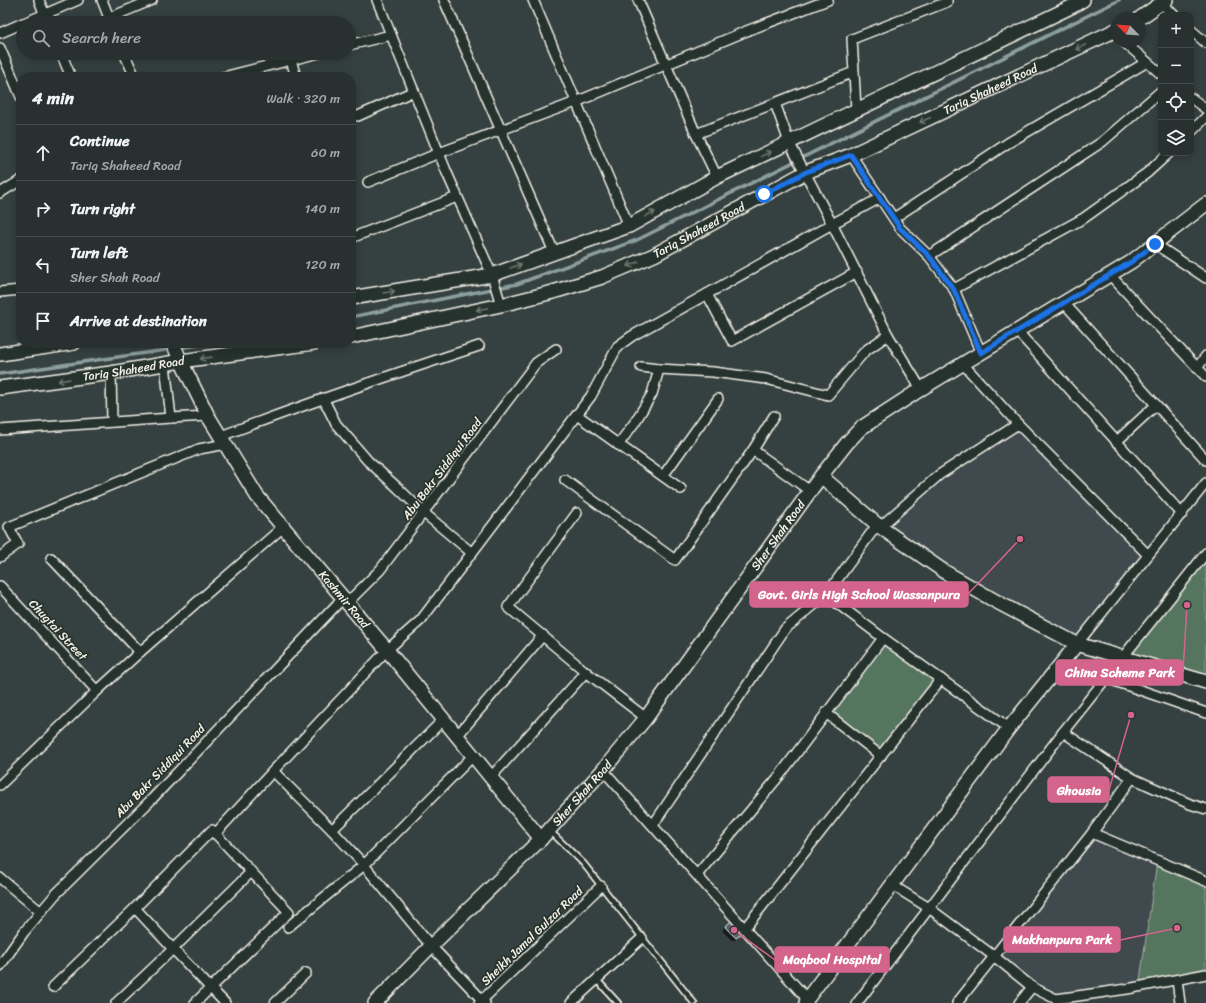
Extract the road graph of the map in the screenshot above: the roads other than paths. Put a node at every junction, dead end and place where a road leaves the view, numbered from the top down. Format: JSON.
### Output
{"nodes":[{"id":1,"x":39,"y":0,"type":"edge"},
{"id":2,"x":78,"y":0,"type":"edge"},
{"id":3,"x":102,"y":0,"type":"edge"},
{"id":4,"x":152,"y":0,"type":"edge"},
{"id":5,"x":376,"y":0,"type":"edge"},
{"id":6,"x":444,"y":0,"type":"edge"},
{"id":7,"x":533,"y":0,"type":"edge"},
{"id":8,"x":638,"y":0,"type":"edge"},
{"id":9,"x":828,"y":0,"type":"edge"},
{"id":10,"x":947,"y":0,"type":"edge"},
{"id":11,"x":1075,"y":2,"type":"edge"},
{"id":12,"x":1164,"y":2,"type":"edge"},
{"id":13,"x":1172,"y":12,"type":"edge"},
{"id":14,"x":45,"y":14,"type":"junction"},
{"id":15,"x":1146,"y":14,"type":"edge"},
{"id":16,"x":40,"y":16,"type":"edge"},
{"id":17,"x":108,"y":16,"type":"edge"},
{"id":18,"x":120,"y":16,"type":"edge"},
{"id":19,"x":16,"y":26,"type":"edge"},
{"id":20,"x":0,"y":33,"type":"edge"},
{"id":21,"x":1194,"y":33,"type":"edge"},
{"id":22,"x":1110,"y":34,"type":"edge"},
{"id":23,"x":391,"y":35,"type":"junction"},
{"id":24,"x":356,"y":43,"type":"edge"},
{"id":25,"x":1206,"y":43,"type":"edge"},
{"id":26,"x":0,"y":48,"type":"edge"},
{"id":27,"x":1131,"y":48,"type":"edge"},
{"id":28,"x":64,"y":60,"type":"edge"},
{"id":29,"x":127,"y":60,"type":"edge"},
{"id":30,"x":291,"y":60,"type":"joint"},
{"id":31,"x":1147,"y":62,"type":"junction"},
{"id":32,"x":666,"y":65,"type":"junction"},
{"id":33,"x":1158,"y":71,"type":"edge"},
{"id":34,"x":69,"y":72,"type":"edge"},
{"id":35,"x":133,"y":72,"type":"edge"},
{"id":36,"x":243,"y":72,"type":"edge"},
{"id":37,"x":295,"y":72,"type":"edge"},
{"id":38,"x":854,"y":72,"type":"junction"},
{"id":39,"x":16,"y":85,"type":"edge"},
{"id":40,"x":414,"y":91,"type":"junction"},
{"id":41,"x":1158,"y":94,"type":"edge"},
{"id":42,"x":1194,"y":100,"type":"edge"},
{"id":43,"x":576,"y":102,"type":"junction"},
{"id":44,"x":775,"y":103,"type":"junction"},
{"id":45,"x":1206,"y":109,"type":"edge"},
{"id":46,"x":856,"y":110,"type":"junction"},
{"id":47,"x":358,"y":116,"type":"dead end"},
{"id":48,"x":1206,"y":117,"type":"edge"},
{"id":49,"x":1194,"y":129,"type":"edge"},
{"id":50,"x":501,"y":130,"type":"junction"},
{"id":51,"x":696,"y":134,"type":"junction"},
{"id":52,"x":791,"y":144,"type":"junction"},
{"id":53,"x":439,"y":153,"type":"junction"},
{"id":54,"x":851,"y":155,"type":"junction"},
{"id":55,"x":1166,"y":156,"type":"edge"},
{"id":56,"x":805,"y":170,"type":"junction"},
{"id":57,"x":717,"y":177,"type":"junction"},
{"id":58,"x":368,"y":182,"type":"dead end"},
{"id":59,"x":16,"y":183,"type":"edge"},
{"id":60,"x":0,"y":193,"type":"edge"},
{"id":61,"x":457,"y":197,"type":"junction"},
{"id":62,"x":880,"y":198,"type":"junction"},
{"id":63,"x":1206,"y":204,"type":"edge"},
{"id":64,"x":894,"y":218,"type":"junction"},
{"id":65,"x":832,"y":224,"type":"junction"},
{"id":66,"x":629,"y":226,"type":"junction"},
{"id":67,"x":356,"y":236,"type":"edge"},
{"id":68,"x":1155,"y":244,"type":"junction"},
{"id":69,"x":554,"y":252,"type":"junction"},
{"id":70,"x":929,"y":256,"type":"junction"},
{"id":71,"x":857,"y":272,"type":"junction"},
{"id":72,"x":1110,"y":275,"type":"junction"},
{"id":73,"x":1206,"y":278,"type":"edge"},
{"id":74,"x":494,"y":280,"type":"junction"},
{"id":75,"x":16,"y":290,"type":"edge"},
{"id":76,"x":954,"y":290,"type":"junction"},
{"id":77,"x":0,"y":292,"type":"edge"},
{"id":78,"x":707,"y":294,"type":"junction"},
{"id":79,"x":356,"y":297,"type":"edge"},
{"id":80,"x":500,"y":301,"type":"junction"},
{"id":81,"x":1064,"y":303,"type":"junction"},
{"id":82,"x":1017,"y":331,"type":"junction"},
{"id":83,"x":888,"y":335,"type":"junction"},
{"id":84,"x":356,"y":336,"type":"edge"},
{"id":85,"x":479,"y":346,"type":"dead end"},
{"id":86,"x":35,"y":348,"type":"edge"},
{"id":87,"x":246,"y":348,"type":"edge"},
{"id":88,"x":556,"y":349,"type":"dead end"},
{"id":89,"x":177,"y":353,"type":"edge"},
{"id":90,"x":981,"y":353,"type":"junction"},
{"id":91,"x":0,"y":354,"type":"edge"},
{"id":92,"x":1206,"y":356,"type":"edge"},
{"id":93,"x":165,"y":364,"type":"junction"},
{"id":94,"x":963,"y":364,"type":"junction"},
{"id":95,"x":641,"y":367,"type":"dead end"},
{"id":96,"x":1197,"y":368,"type":"junction"},
{"id":97,"x":659,"y":369,"type":"junction"},
{"id":98,"x":111,"y":374,"type":"junction"},
{"id":99,"x":1206,"y":377,"type":"edge"},
{"id":100,"x":0,"y":388,"type":"edge"},
{"id":101,"x":921,"y":389,"type":"junction"},
{"id":102,"x":323,"y":398,"type":"junction"},
{"id":103,"x":718,"y":399,"type":"dead end"},
{"id":104,"x":1156,"y":405,"type":"junction"},
{"id":105,"x":577,"y":415,"type":"junction"},
{"id":106,"x":208,"y":416,"type":"junction"},
{"id":107,"x":774,"y":416,"type":"dead end"},
{"id":108,"x":171,"y":418,"type":"junction"},
{"id":109,"x":112,"y":422,"type":"junction"},
{"id":110,"x":1018,"y":424,"type":"junction"},
{"id":111,"x":0,"y":430,"type":"edge"},
{"id":112,"x":224,"y":440,"type":"junction"},
{"id":113,"x":1116,"y":442,"type":"junction"},
{"id":114,"x":618,"y":444,"type":"junction"},
{"id":115,"x":753,"y":450,"type":"junction"},
{"id":116,"x":1206,"y":460,"type":"edge"},
{"id":117,"x":663,"y":476,"type":"junction"},
{"id":118,"x":821,"y":476,"type":"junction"},
{"id":119,"x":565,"y":480,"type":"dead end"},
{"id":120,"x":1206,"y":483,"type":"edge"},
{"id":121,"x":681,"y":489,"type":"dead end"},
{"id":122,"x":810,"y":491,"type":"junction"},
{"id":123,"x":424,"y":513,"type":"junction"},
{"id":124,"x":577,"y":513,"type":"dead end"},
{"id":125,"x":1182,"y":514,"type":"junction"},
{"id":126,"x":879,"y":526,"type":"junction"},
{"id":127,"x":283,"y":527,"type":"junction"},
{"id":128,"x":472,"y":553,"type":"junction"},
{"id":129,"x":1206,"y":553,"type":"edge"},
{"id":130,"x":1148,"y":556,"type":"junction"},
{"id":131,"x":0,"y":557,"type":"edge"},
{"id":132,"x":51,"y":558,"type":"dead end"},
{"id":133,"x":0,"y":586,"type":"edge"},
{"id":134,"x":826,"y":594,"type":"junction"},
{"id":135,"x":345,"y":601,"type":"junction"},
{"id":136,"x":543,"y":636,"type":"junction"},
{"id":137,"x":883,"y":638,"type":"junction"},
{"id":138,"x":1077,"y":644,"type":"junction"},
{"id":139,"x":388,"y":650,"type":"junction"},
{"id":140,"x":140,"y":652,"type":"junction"},
{"id":141,"x":1122,"y":657,"type":"junction"},
{"id":142,"x":586,"y":672,"type":"junction"},
{"id":143,"x":1106,"y":678,"type":"junction"},
{"id":144,"x":941,"y":679,"type":"junction"},
{"id":145,"x":1206,"y":682,"type":"edge"},
{"id":146,"x":98,"y":691,"type":"junction"},
{"id":147,"x":826,"y":713,"type":"junction"},
{"id":148,"x":1206,"y":713,"type":"edge"},
{"id":149,"x":646,"y":718,"type":"junction"},
{"id":150,"x":444,"y":719,"type":"junction"},
{"id":151,"x":1009,"y":728,"type":"junction"},
{"id":152,"x":1063,"y":732,"type":"junction"},
{"id":153,"x":458,"y":736,"type":"junction"},
{"id":154,"x":473,"y":756,"type":"junction"},
{"id":155,"x":881,"y":756,"type":"junction"},
{"id":156,"x":603,"y":770,"type":"junction"},
{"id":157,"x":273,"y":771,"type":"junction"},
{"id":158,"x":491,"y":777,"type":"junction"},
{"id":159,"x":1132,"y":778,"type":"junction"},
{"id":160,"x":0,"y":785,"type":"edge"},
{"id":161,"x":1206,"y":809,"type":"edge"},
{"id":162,"x":653,"y":825,"type":"junction"},
{"id":163,"x":332,"y":830,"type":"junction"},
{"id":164,"x":1092,"y":833,"type":"junction"},
{"id":165,"x":216,"y":834,"type":"junction"},
{"id":166,"x":545,"y":834,"type":"junction"},
{"id":167,"x":364,"y":865,"type":"junction"},
{"id":168,"x":251,"y":872,"type":"junction"},
{"id":169,"x":697,"y":875,"type":"junction"},
{"id":170,"x":0,"y":878,"type":"edge"},
{"id":171,"x":1206,"y":881,"type":"edge"},
{"id":172,"x":892,"y":885,"type":"junction"},
{"id":173,"x":601,"y":886,"type":"junction"},
{"id":174,"x":135,"y":908,"type":"junction"},
{"id":175,"x":929,"y":908,"type":"junction"},
{"id":176,"x":41,"y":912,"type":"junction"},
{"id":177,"x":288,"y":928,"type":"dead end"},
{"id":178,"x":745,"y":928,"type":"junction"},
{"id":179,"x":642,"y":938,"type":"junction"},
{"id":180,"x":431,"y":946,"type":"junction"},
{"id":181,"x":172,"y":949,"type":"junction"},
{"id":182,"x":995,"y":957,"type":"junction"},
{"id":183,"x":0,"y":966,"type":"edge"},
{"id":184,"x":306,"y":973,"type":"dead end"},
{"id":185,"x":1206,"y":974,"type":"edge"},
{"id":186,"x":597,"y":980,"type":"junction"},
{"id":187,"x":1177,"y":980,"type":"junction"},
{"id":188,"x":53,"y":987,"type":"dead end"},
{"id":189,"x":1032,"y":987,"type":"junction"},
{"id":190,"x":211,"y":988,"type":"junction"},
{"id":191,"x":1092,"y":995,"type":"junction"},
{"id":192,"x":806,"y":1001,"type":"edge"},
{"id":193,"x":482,"y":1002,"type":"edge"},
{"id":194,"x":116,"y":1003,"type":"edge"},
{"id":195,"x":195,"y":1003,"type":"edge"},
{"id":196,"x":224,"y":1003,"type":"edge"},
{"id":197,"x":275,"y":1003,"type":"edge"},
{"id":198,"x":375,"y":1003,"type":"edge"},
{"id":199,"x":571,"y":1003,"type":"edge"},
{"id":200,"x":618,"y":1003,"type":"edge"},
{"id":201,"x":694,"y":1003,"type":"edge"},
{"id":202,"x":856,"y":1003,"type":"edge"},
{"id":203,"x":957,"y":1003,"type":"edge"},
{"id":204,"x":1019,"y":1003,"type":"edge"},
{"id":205,"x":1085,"y":1003,"type":"edge"},
{"id":206,"x":1180,"y":1003,"type":"edge"}],
"edges":[{"from":1,"to":14,"type":"street"},
{"from":2,"to":14,"type":"street"},
{"from":3,"to":17,"type":"street"},
{"from":4,"to":18,"type":"street"},
{"from":5,"to":23,"type":"street"},
{"from":6,"to":50,"type":"street"},
{"from":7,"to":43,"type":"street"},
{"from":8,"to":32,"type":"street"},
{"from":9,"to":32,"type":"street"},
{"from":10,"to":38,"type":"street"},
{"from":11,"to":46,"type":"main road"},
{"from":12,"to":13,"type":"street"},
{"from":12,"to":15,"type":"main road"},
{"from":14,"to":16,"type":"street"},
{"from":19,"to":20,"type":"street"},
{"from":21,"to":25,"type":"street"},
{"from":22,"to":54,"type":"main road","name":"Tariq Shaheed Road","one_way":true},
{"from":23,"to":24,"type":"street"},
{"from":23,"to":40,"type":"street"},
{"from":26,"to":39,"type":"street"},
{"from":27,"to":31,"type":"street"},
{"from":28,"to":34,"type":"street"},
{"from":29,"to":35,"type":"street"},
{"from":30,"to":36,"type":"street"},
{"from":30,"to":37,"type":"street"},
{"from":31,"to":33,"type":"street"},
{"from":31,"to":64,"type":"street"},
{"from":32,"to":43,"type":"street"},
{"from":32,"to":51,"type":"street"},
{"from":38,"to":44,"type":"street"},
{"from":38,"to":46,"type":"street"},
{"from":40,"to":47,"type":"street"},
{"from":40,"to":53,"type":"street"},
{"from":41,"to":70,"type":"street"},
{"from":42,"to":45,"type":"street"},
{"from":43,"to":50,"type":"street"},
{"from":43,"to":66,"type":"street"},
{"from":44,"to":51,"type":"street"},
{"from":44,"to":52,"type":"street"},
{"from":46,"to":52,"type":"main road"},
{"from":48,"to":49,"type":"street"},
{"from":50,"to":53,"type":"street"},
{"from":50,"to":69,"type":"street"},
{"from":51,"to":57,"type":"street"},
{"from":52,"to":56,"type":"street"},
{"from":57,"to":52,"type":"main road","one_way":true},
{"from":53,"to":58,"type":"street"},
{"from":53,"to":61,"type":"street"},
{"from":54,"to":56,"type":"main road","name":"Tariq Shaheed Road"},
{"from":54,"to":62,"type":"street"},
{"from":55,"to":76,"type":"street"},
{"from":56,"to":65,"type":"street"},
{"from":56,"to":80,"type":"main road","name":"Tariq Shaheed Road","one_way":true},
{"from":66,"to":57,"type":"main road","one_way":true},
{"from":59,"to":60,"type":"street"},
{"from":61,"to":67,"type":"street"},
{"from":61,"to":74,"type":"street"},
{"from":62,"to":64,"type":"street"},
{"from":62,"to":65,"type":"street"},
{"from":63,"to":68,"type":"main road","name":"Sher Shah Road"},
{"from":64,"to":70,"type":"street"},
{"from":65,"to":71,"type":"street"},
{"from":65,"to":78,"type":"street"},
{"from":66,"to":69,"type":"main road"},
{"from":68,"to":72,"type":"main road","name":"Sher Shah Road"},
{"from":68,"to":73,"type":"street"},
{"from":74,"to":69,"type":"main road","one_way":true},
{"from":70,"to":76,"type":"street"},
{"from":71,"to":78,"type":"street"},
{"from":71,"to":83,"type":"street"},
{"from":72,"to":81,"type":"main road","name":"Sher Shah Road"},
{"from":72,"to":96,"type":"street"},
{"from":79,"to":74,"type":"main road","one_way":true},
{"from":74,"to":80,"type":"street"},
{"from":75,"to":77,"type":"street"},
{"from":76,"to":90,"type":"street"},
{"from":78,"to":105,"type":"street"},
{"from":80,"to":84,"type":"main road","name":"Tariq Shaheed Road","one_way":true},
{"from":81,"to":82,"type":"main road","name":"Sher Shah Road"},
{"from":81,"to":104,"type":"street"},
{"from":82,"to":90,"type":"main road","name":"Sher Shah Road"},
{"from":82,"to":113,"type":"street"},
{"from":83,"to":97,"type":"street"},
{"from":83,"to":101,"type":"street"},
{"from":85,"to":102,"type":"street"},
{"from":86,"to":91,"type":"main road"},
{"from":87,"to":89,"type":"main road","name":"Tariq Shaheed Road","one_way":true},
{"from":88,"to":123,"type":"street","name":"Abu Bakr Siddiqui Road"},
{"from":89,"to":93,"type":"main road","name":"Tariq Shaheed Road"},
{"from":89,"to":106,"type":"main road","name":"Kashmir Road"},
{"from":90,"to":94,"type":"main road","name":"Sher Shah Road"},
{"from":92,"to":96,"type":"street"},
{"from":93,"to":98,"type":"main road","name":"Tariq Shaheed Road"},
{"from":93,"to":108,"type":"street"},
{"from":94,"to":101,"type":"main road","name":"Sher Shah Road"},
{"from":94,"to":110,"type":"street"},
{"from":95,"to":97,"type":"street"},
{"from":96,"to":99,"type":"street"},
{"from":97,"to":114,"type":"street"},
{"from":98,"to":100,"type":"main road","name":"Tariq Shaheed Road","one_way":true},
{"from":98,"to":109,"type":"street"},
{"from":101,"to":118,"type":"main road","name":"Sher Shah Road"},
{"from":102,"to":112,"type":"street"},
{"from":102,"to":123,"type":"street"},
{"from":103,"to":117,"type":"street"},
{"from":104,"to":113,"type":"street"},
{"from":104,"to":116,"type":"street"},
{"from":105,"to":114,"type":"street"},
{"from":105,"to":128,"type":"street"},
{"from":106,"to":108,"type":"street"},
{"from":106,"to":112,"type":"main road","name":"Kashmir Road"},
{"from":107,"to":115,"type":"street"},
{"from":108,"to":109,"type":"street"},
{"from":109,"to":111,"type":"street"},
{"from":110,"to":126,"type":"street"},
{"from":110,"to":130,"type":"street"},
{"from":112,"to":127,"type":"main road","name":"Kashmir Road"},
{"from":112,"to":131,"type":"street"},
{"from":113,"to":125,"type":"street"},
{"from":114,"to":117,"type":"street"},
{"from":115,"to":119,"type":"street"},
{"from":115,"to":122,"type":"street"},
{"from":117,"to":121,"type":"street"},
{"from":118,"to":122,"type":"main road","name":"Sher Shah Road"},
{"from":118,"to":126,"type":"main road"},
{"from":120,"to":125,"type":"street"},
{"from":122,"to":149,"type":"main road","name":"Sher Shah Road"},
{"from":123,"to":128,"type":"street"},
{"from":123,"to":135,"type":"street","name":"Abu Bakr Siddiqui Road"},
{"from":124,"to":136,"type":"street"},
{"from":125,"to":130,"type":"street"},
{"from":126,"to":134,"type":"street"},
{"from":126,"to":138,"type":"main road"},
{"from":127,"to":135,"type":"main road","name":"Kashmir Road"},
{"from":127,"to":140,"type":"street"},
{"from":128,"to":139,"type":"street"},
{"from":129,"to":141,"type":"street"},
{"from":130,"to":138,"type":"street"},
{"from":132,"to":140,"type":"street"},
{"from":133,"to":146,"type":"street","name":"Chugtai Street"},
{"from":134,"to":137,"type":"street"},
{"from":134,"to":162,"type":"street"},
{"from":135,"to":139,"type":"main road","name":"Kashmir Road"},
{"from":135,"to":176,"type":"street","name":"Abu Bakr Siddiqui Road"},
{"from":136,"to":142,"type":"street"},
{"from":136,"to":153,"type":"street"},
{"from":137,"to":144,"type":"street"},
{"from":137,"to":147,"type":"street"},
{"from":138,"to":141,"type":"main road"},
{"from":138,"to":151,"type":"main road"},
{"from":139,"to":150,"type":"main road","name":"Kashmir Road"},
{"from":139,"to":157,"type":"street"},
{"from":140,"to":146,"type":"street"},
{"from":141,"to":143,"type":"street"},
{"from":141,"to":145,"type":"main road"},
{"from":142,"to":149,"type":"street"},
{"from":142,"to":158,"type":"street"},
{"from":143,"to":148,"type":"street"},
{"from":143,"to":152,"type":"street"},
{"from":144,"to":151,"type":"street"},
{"from":144,"to":155,"type":"street"},
{"from":146,"to":160,"type":"street"},
{"from":147,"to":155,"type":"street"},
{"from":147,"to":169,"type":"street"},
{"from":149,"to":156,"type":"main road","name":"Sher Shah Road"},
{"from":150,"to":153,"type":"main road","name":"Kashmir Road"},
{"from":150,"to":163,"type":"street"},
{"from":151,"to":172,"type":"main road"},
{"from":152,"to":159,"type":"street"},
{"from":152,"to":175,"type":"street"},
{"from":153,"to":154,"type":"main road","name":"Kashmir Road"},
{"from":154,"to":158,"type":"main road","name":"Kashmir Road"},
{"from":154,"to":167,"type":"street"},
{"from":155,"to":178,"type":"street"},
{"from":156,"to":162,"type":"street"},
{"from":156,"to":166,"type":"main road","name":"Sher Shah Road"},
{"from":157,"to":163,"type":"street"},
{"from":157,"to":165,"type":"street"},
{"from":158,"to":166,"type":"main road","name":"Kashmir Road"},
{"from":159,"to":161,"type":"street"},
{"from":159,"to":164,"type":"street"},
{"from":162,"to":169,"type":"street"},
{"from":163,"to":167,"type":"street"},
{"from":164,"to":171,"type":"street"},
{"from":164,"to":182,"type":"street"},
{"from":165,"to":168,"type":"street"},
{"from":165,"to":174,"type":"street"},
{"from":166,"to":173,"type":"lane"},
{"from":166,"to":180,"type":"main road","name":"Sher Shah Road"},
{"from":167,"to":177,"type":"street"},
{"from":167,"to":180,"type":"street"},
{"from":168,"to":181,"type":"street"},
{"from":168,"to":190,"type":"street"},
{"from":169,"to":178,"type":"street"},
{"from":170,"to":176,"type":"street"},
{"from":172,"to":175,"type":"street"},
{"from":172,"to":192,"type":"main road"},
{"from":173,"to":179,"type":"lane"},
{"from":173,"to":193,"type":"street","name":"Sheikh Jamal Gulzar Road"},
{"from":174,"to":181,"type":"street"},
{"from":174,"to":188,"type":"street"},
{"from":175,"to":182,"type":"street"},
{"from":175,"to":202,"type":"street"},
{"from":176,"to":183,"type":"street","name":"Abu Bakr Siddiqui Road"},
{"from":178,"to":192,"type":"street"},
{"from":179,"to":186,"type":"street"},
{"from":179,"to":201,"type":"lane"},
{"from":180,"to":193,"type":"street"},
{"from":180,"to":198,"type":"main road","name":"Sher Shah Road"},
{"from":181,"to":190,"type":"street"},
{"from":181,"to":194,"type":"street"},
{"from":182,"to":189,"type":"street"},
{"from":182,"to":203,"type":"street"},
{"from":184,"to":197,"type":"street"},
{"from":185,"to":187,"type":"street"},
{"from":186,"to":199,"type":"street"},
{"from":186,"to":200,"type":"lane"},
{"from":187,"to":191,"type":"street"},
{"from":187,"to":206,"type":"street"},
{"from":189,"to":191,"type":"street"},
{"from":189,"to":204,"type":"street"},
{"from":190,"to":195,"type":"street"},
{"from":190,"to":196,"type":"street"},
{"from":191,"to":205,"type":"street"}]}
